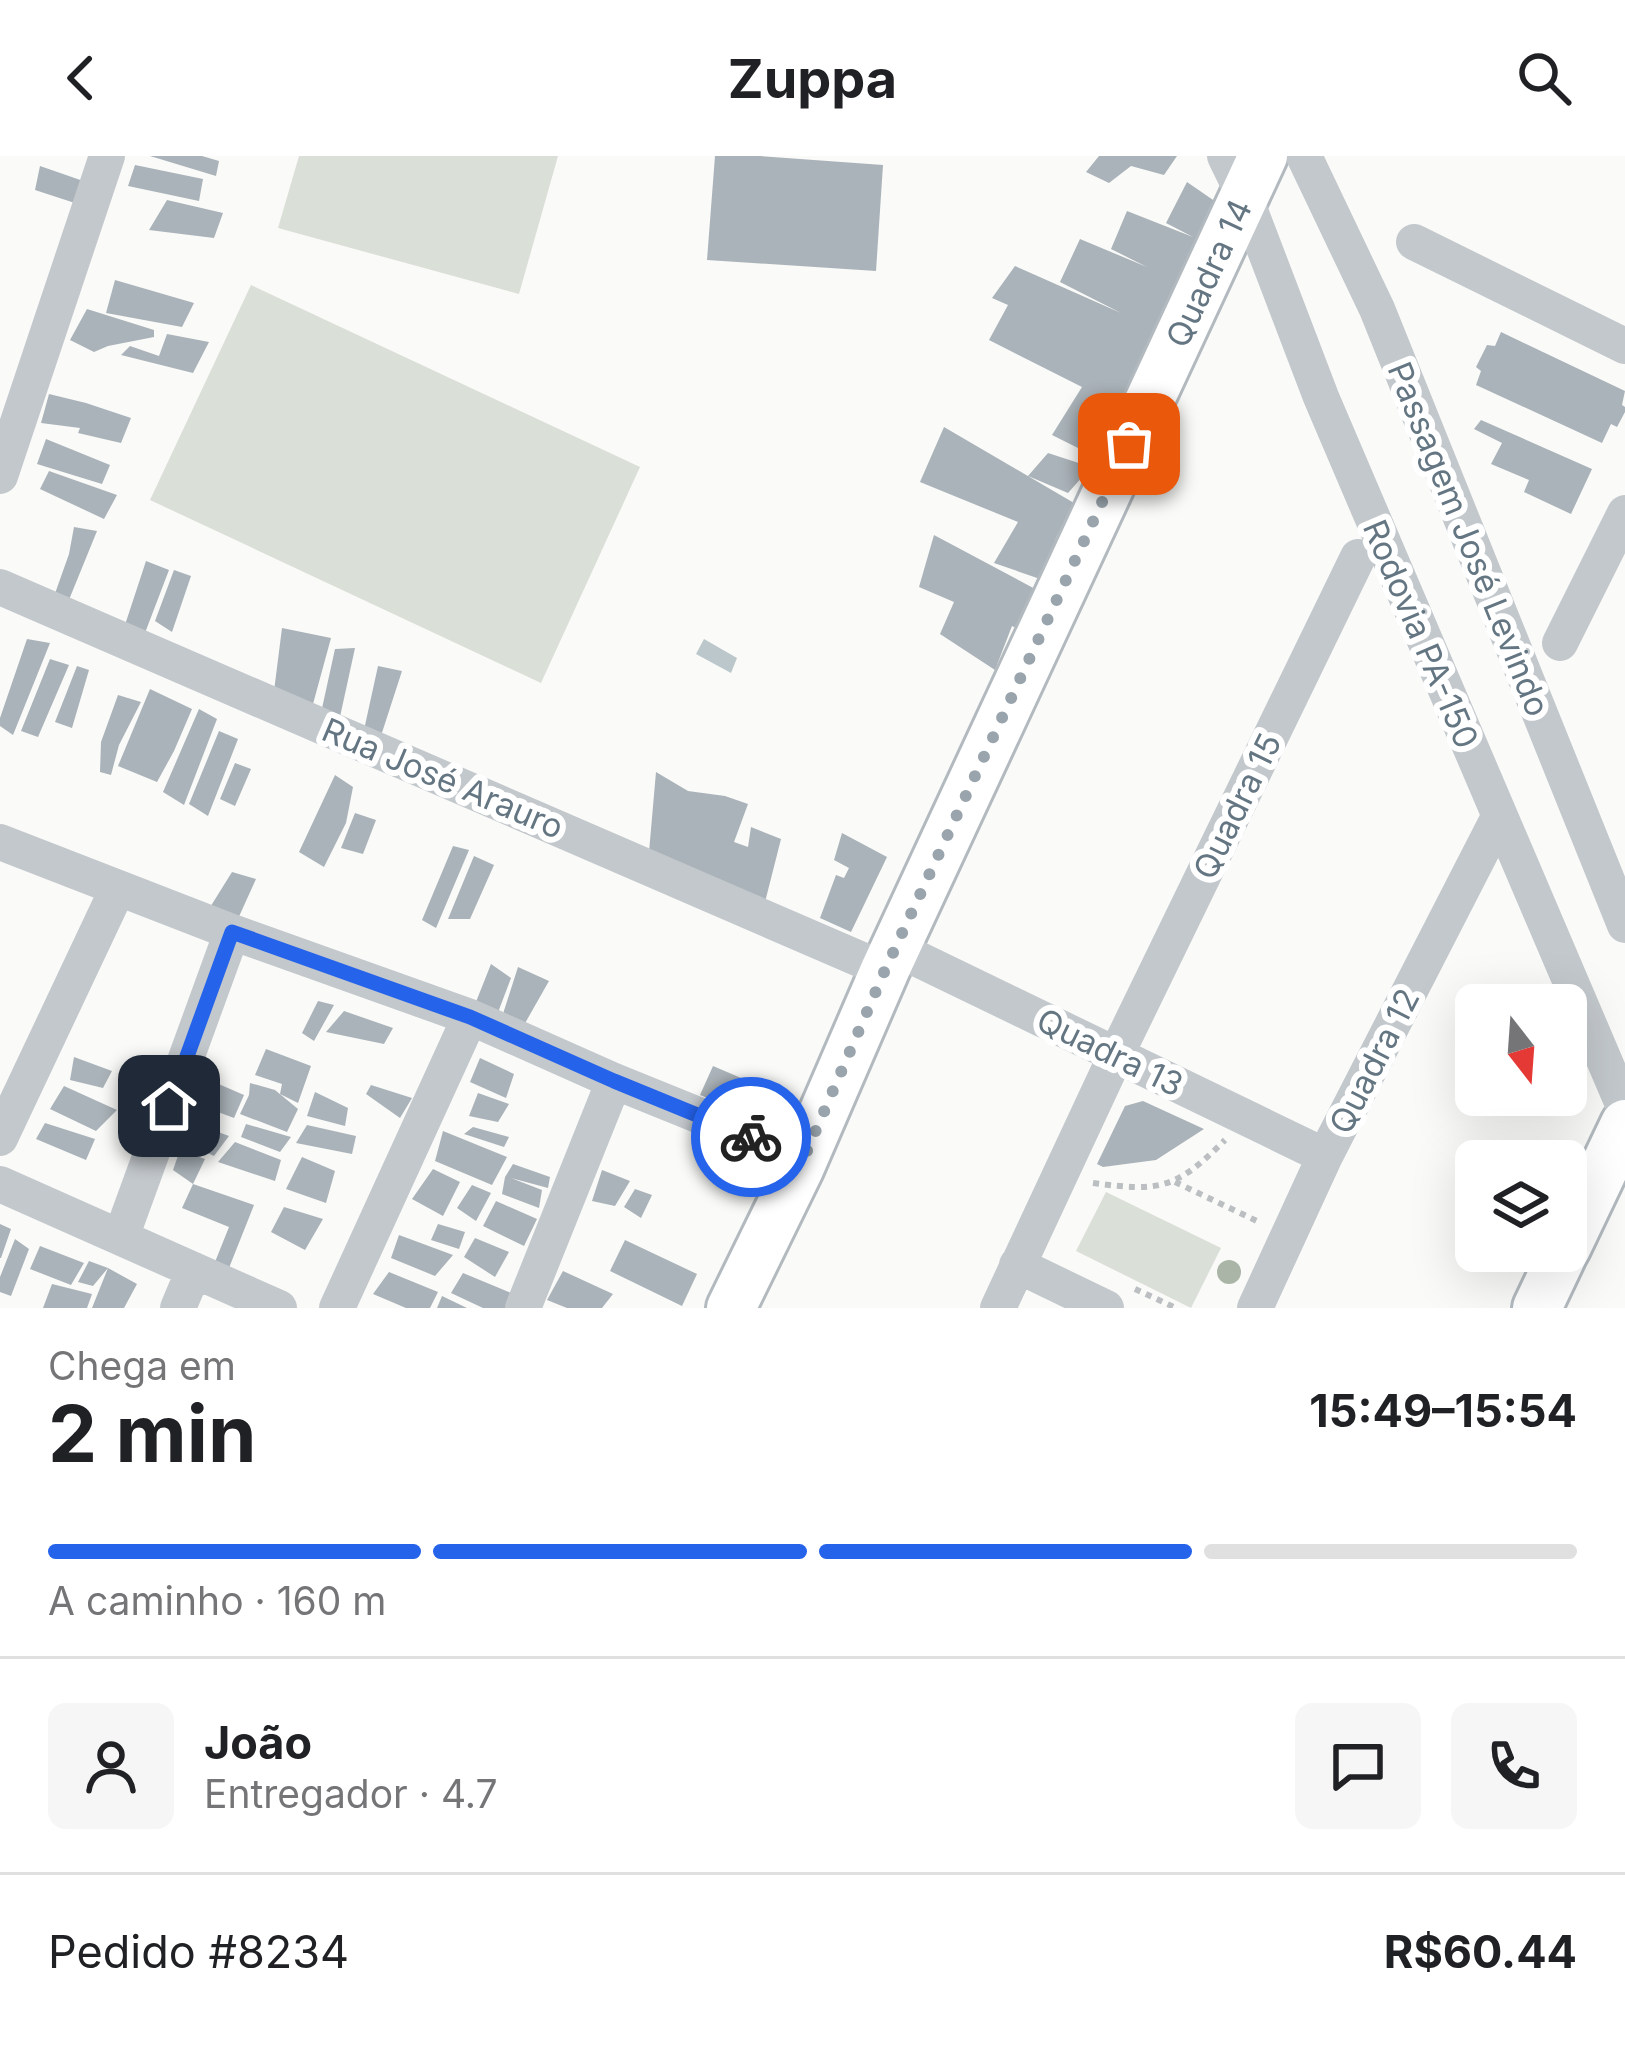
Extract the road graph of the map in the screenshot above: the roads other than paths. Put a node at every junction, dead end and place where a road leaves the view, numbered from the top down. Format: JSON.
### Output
{"nodes":[{"id":1,"x":106,"y":156,"type":"edge"},
{"id":2,"x":1304,"y":156,"type":"edge"},
{"id":3,"x":1244,"y":169,"type":"edge"},
{"id":4,"x":1414,"y":242,"type":"dead end"},
{"id":5,"x":1625,"y":346,"type":"edge"},
{"id":6,"x":0,"y":476,"type":"edge"},
{"id":7,"x":1625,"y":513,"type":"edge"},
{"id":8,"x":1358,"y":557,"type":"dead end"},
{"id":9,"x":0,"y":587,"type":"edge"},
{"id":10,"x":1560,"y":643,"type":"dead end"},
{"id":11,"x":1499,"y":818,"type":"junction"},
{"id":12,"x":0,"y":842,"type":"edge"},
{"id":13,"x":118,"y":888,"type":"junction"},
{"id":14,"x":1625,"y":926,"type":"edge"},
{"id":15,"x":232,"y":932,"type":"junction"},
{"id":16,"x":890,"y":959,"type":"junction"},
{"id":17,"x":470,"y":1017,"type":"junction"},
{"id":18,"x":1116,"y":1054,"type":"junction"},
{"id":19,"x":614,"y":1081,"type":"junction"},
{"id":20,"x":1625,"y":1109,"type":"edge"},
{"id":21,"x":1625,"y":1124,"type":"edge"},
{"id":22,"x":0,"y":1138,"type":"edge"},
{"id":23,"x":1325,"y":1156,"type":"junction"},
{"id":24,"x":804,"y":1158,"type":"junction"},
{"id":25,"x":0,"y":1184,"type":"edge"},
{"id":26,"x":1587,"y":1203,"type":"edge"},
{"id":27,"x":121,"y":1237,"type":"junction"},
{"id":28,"x":1017,"y":1265,"type":"junction"},
{"id":29,"x":194,"y":1270,"type":"junction"},
{"id":30,"x":1554,"y":1272,"type":"edge"},
{"id":31,"x":1113,"y":1295,"type":"edge"},
{"id":32,"x":178,"y":1308,"type":"edge"},
{"id":33,"x":279,"y":1308,"type":"edge"},
{"id":34,"x":337,"y":1308,"type":"edge"},
{"id":35,"x":523,"y":1308,"type":"edge"},
{"id":36,"x":731,"y":1308,"type":"edge"},
{"id":37,"x":998,"y":1308,"type":"edge"},
{"id":38,"x":1256,"y":1308,"type":"edge"},
{"id":39,"x":1537,"y":1308,"type":"edge"}],
"edges":[{"from":1,"to":6,"type":"street"},
{"from":2,"to":14,"type":"street","name":"Passagem José Levindo"},
{"from":3,"to":11,"type":"street","name":"Rodovia PA-150"},
{"from":3,"to":16,"type":"street","name":"Quadra 14"},
{"from":4,"to":5,"type":"street"},
{"from":7,"to":10,"type":"street"},
{"from":8,"to":18,"type":"street","name":"Quadra 15"},
{"from":9,"to":16,"type":"street","name":"Rua José Arauro"},
{"from":11,"to":20,"type":"street","name":"Rodovia PA-150"},
{"from":11,"to":23,"type":"street","name":"Quadra 12"},
{"from":12,"to":13,"type":"street"},
{"from":13,"to":15,"type":"street"},
{"from":13,"to":22,"type":"street"},
{"from":15,"to":17,"type":"street"},
{"from":15,"to":27,"type":"street"},
{"from":16,"to":18,"type":"street","name":"Quadra 13"},
{"from":16,"to":24,"type":"street","name":"Quadra 14"},
{"from":17,"to":19,"type":"street"},
{"from":17,"to":34,"type":"street"},
{"from":18,"to":23,"type":"street","name":"Quadra 13"},
{"from":18,"to":28,"type":"street"},
{"from":19,"to":24,"type":"street"},
{"from":19,"to":35,"type":"street"},
{"from":21,"to":26,"type":"street"},
{"from":23,"to":38,"type":"street","name":"Quadra 12"},
{"from":24,"to":36,"type":"street","name":"Quadra 14"},
{"from":25,"to":27,"type":"street"},
{"from":27,"to":29,"type":"street"},
{"from":28,"to":31,"type":"street"},
{"from":28,"to":37,"type":"street"},
{"from":29,"to":32,"type":"street"},
{"from":29,"to":33,"type":"street"},
{"from":30,"to":39,"type":"street"}]}
